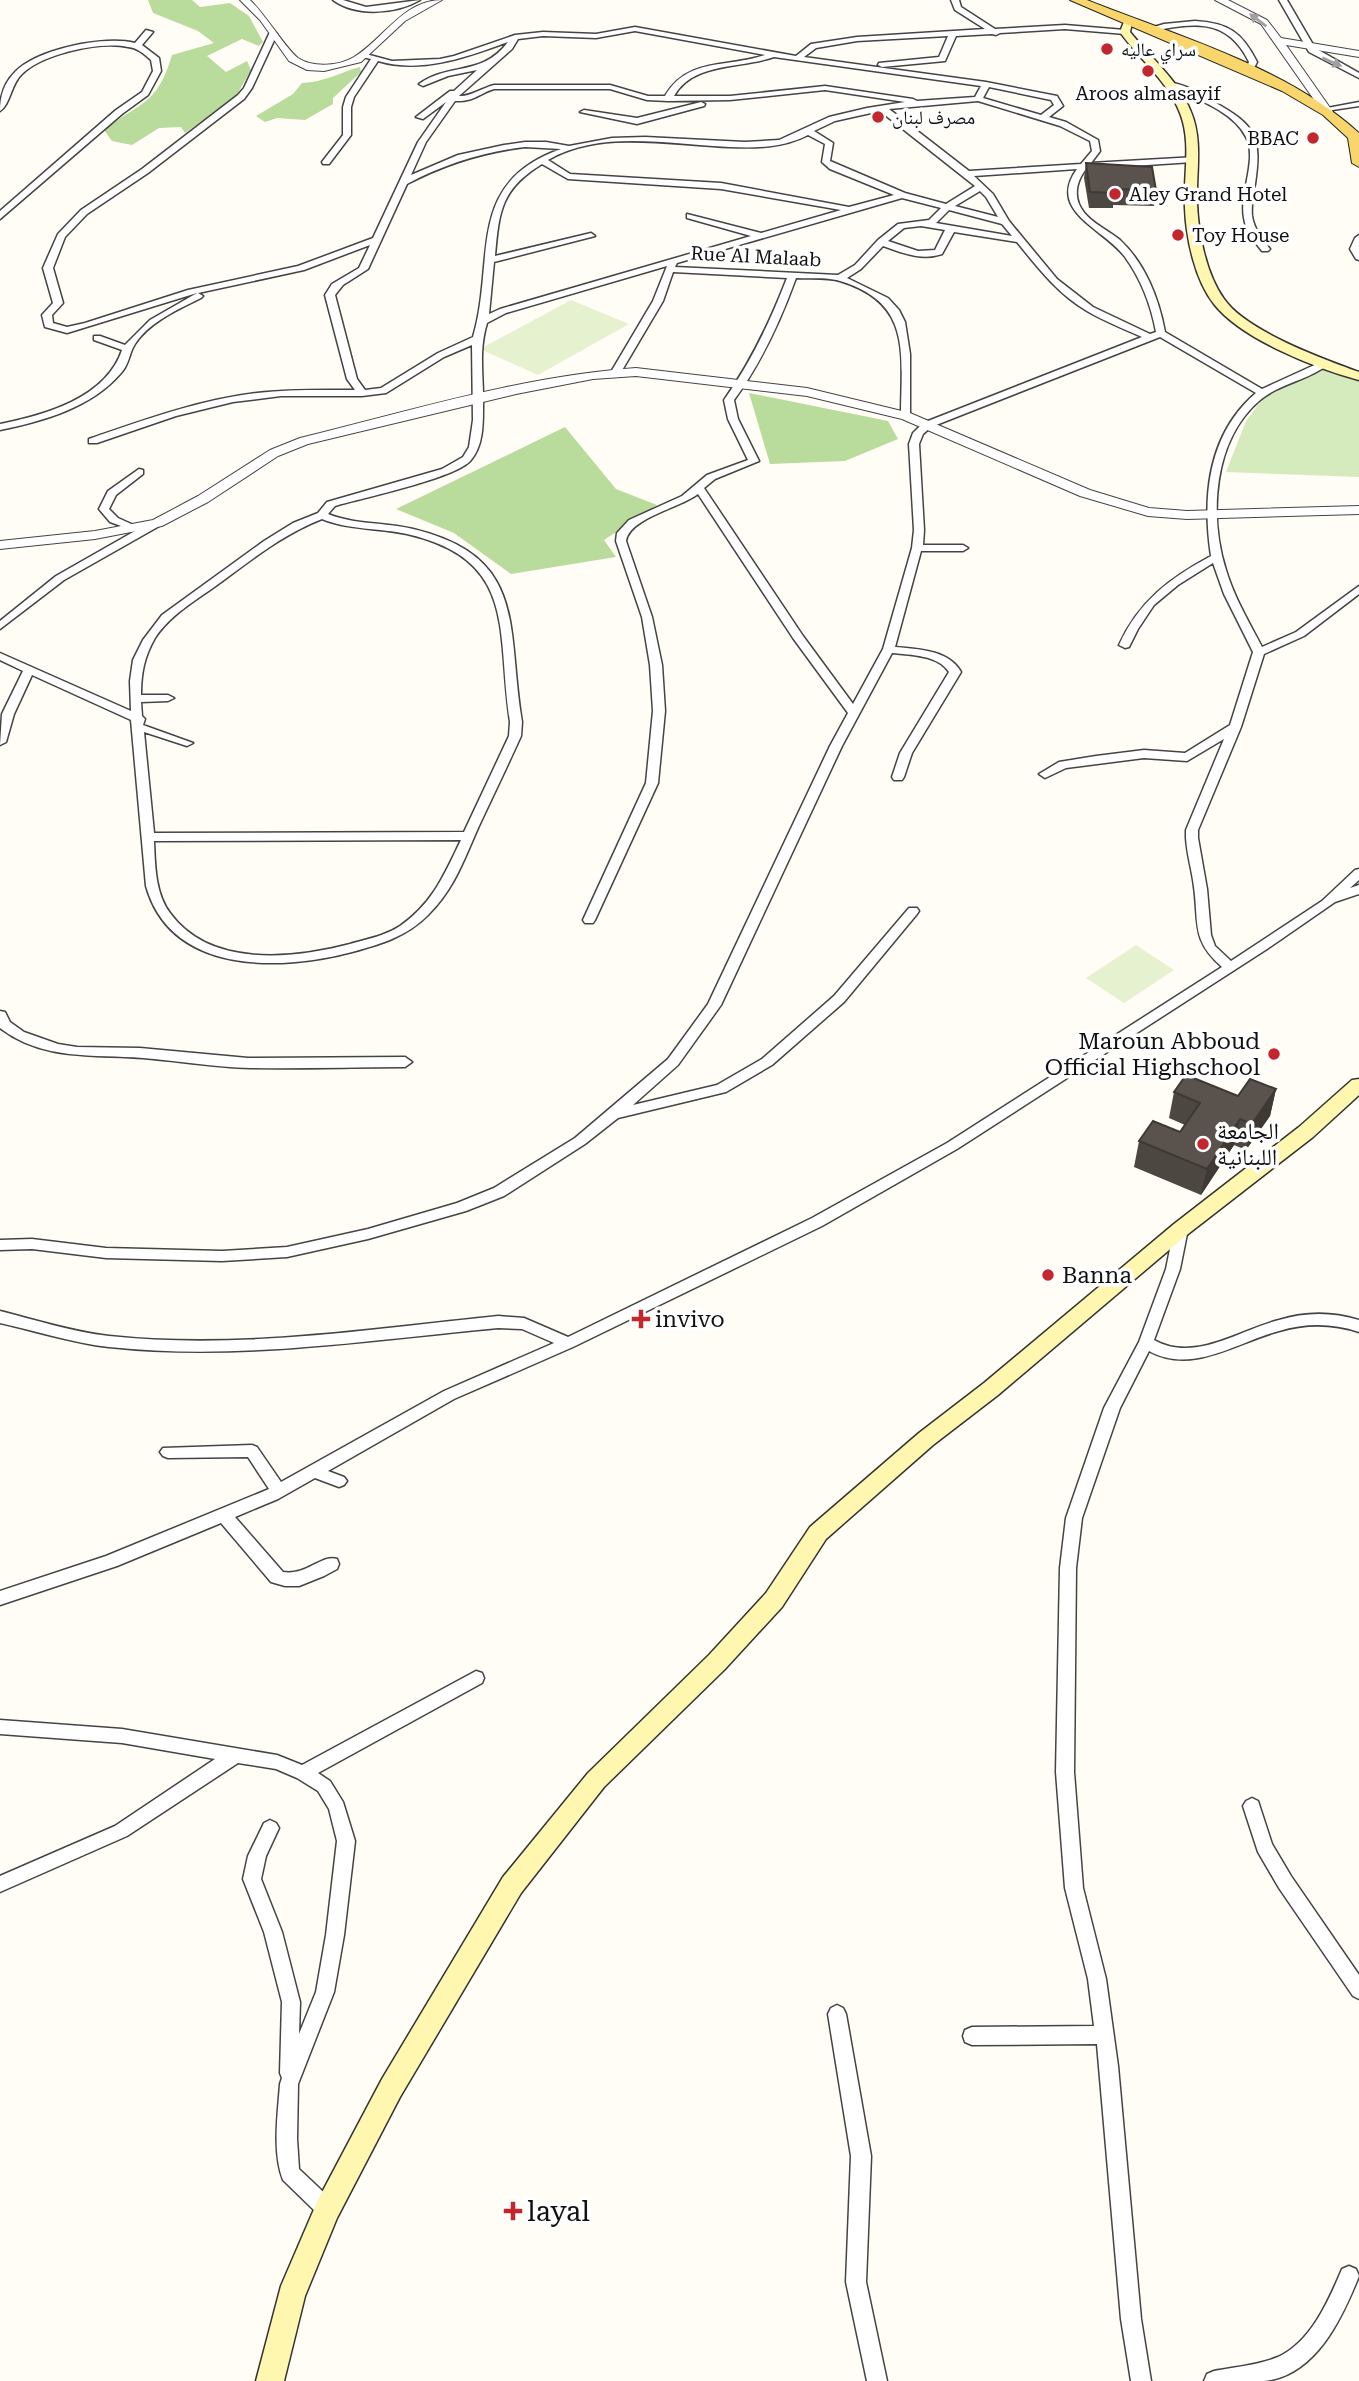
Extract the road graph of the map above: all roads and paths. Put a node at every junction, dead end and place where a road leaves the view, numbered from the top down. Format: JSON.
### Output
{"nodes":[{"id":1,"x":246,"y":0,"type":"edge"},
{"id":2,"x":337,"y":0,"type":"edge"},
{"id":3,"x":416,"y":0,"type":"edge"},
{"id":4,"x":437,"y":0,"type":"edge"},
{"id":5,"x":955,"y":0,"type":"edge"},
{"id":6,"x":1076,"y":0,"type":"edge"},
{"id":7,"x":1220,"y":0,"type":"edge"},
{"id":8,"x":1283,"y":0,"type":"edge"},
{"id":9,"x":1127,"y":27,"type":"junction"},
{"id":10,"x":1148,"y":30,"type":"junction"},
{"id":11,"x":149,"y":32,"type":"dead end"},
{"id":12,"x":996,"y":33,"type":"junction"},
{"id":13,"x":273,"y":34,"type":"junction"},
{"id":14,"x":952,"y":35,"type":"junction"},
{"id":15,"x":515,"y":37,"type":"junction"},
{"id":16,"x":1278,"y":41,"type":"junction"},
{"id":17,"x":1309,"y":45,"type":"junction"},
{"id":18,"x":137,"y":46,"type":"junction"},
{"id":19,"x":1359,"y":54,"type":"edge"},
{"id":20,"x":774,"y":55,"type":"junction"},
{"id":21,"x":370,"y":57,"type":"junction"},
{"id":22,"x":799,"y":57,"type":"junction"},
{"id":23,"x":1288,"y":59,"type":"junction"},
{"id":24,"x":487,"y":66,"type":"junction"},
{"id":25,"x":1249,"y":70,"type":"junction"},
{"id":26,"x":853,"y":72,"type":"junction"},
{"id":27,"x":1359,"y":76,"type":"edge"},
{"id":28,"x":424,"y":84,"type":"dead end"},
{"id":29,"x":986,"y":84,"type":"junction"},
{"id":30,"x":1173,"y":85,"type":"junction"},
{"id":31,"x":825,"y":89,"type":"junction"},
{"id":32,"x":455,"y":95,"type":"junction"},
{"id":33,"x":730,"y":98,"type":"junction"},
{"id":34,"x":668,"y":99,"type":"junction"},
{"id":35,"x":978,"y":99,"type":"junction"},
{"id":36,"x":928,"y":103,"type":"junction"},
{"id":37,"x":1359,"y":104,"type":"edge"},
{"id":38,"x":0,"y":109,"type":"edge"},
{"id":39,"x":883,"y":109,"type":"junction"},
{"id":40,"x":1327,"y":111,"type":"junction"},
{"id":41,"x":584,"y":112,"type":"dead end"},
{"id":42,"x":420,"y":117,"type":"dead end"},
{"id":43,"x":1042,"y":118,"type":"junction"},
{"id":44,"x":809,"y":132,"type":"junction"},
{"id":45,"x":566,"y":147,"type":"junction"},
{"id":46,"x":1193,"y":159,"type":"junction"},
{"id":47,"x":541,"y":160,"type":"junction"},
{"id":48,"x":326,"y":162,"type":"dead end"},
{"id":49,"x":1359,"y":163,"type":"edge"},
{"id":50,"x":1084,"y":168,"type":"junction"},
{"id":51,"x":967,"y":174,"type":"junction"},
{"id":52,"x":404,"y":182,"type":"junction"},
{"id":53,"x":980,"y":187,"type":"junction"},
{"id":54,"x":902,"y":195,"type":"junction"},
{"id":55,"x":947,"y":207,"type":"junction"},
{"id":56,"x":848,"y":209,"type":"junction"},
{"id":57,"x":0,"y":216,"type":"edge"},
{"id":58,"x":690,"y":216,"type":"dead end"},
{"id":59,"x":1004,"y":222,"type":"junction"},
{"id":60,"x":923,"y":223,"type":"junction"},
{"id":61,"x":951,"y":228,"type":"junction"},
{"id":62,"x":758,"y":235,"type":"junction"},
{"id":63,"x":591,"y":236,"type":"dead end"},
{"id":64,"x":1359,"y":238,"type":"edge"},
{"id":65,"x":375,"y":240,"type":"junction"},
{"id":66,"x":1020,"y":240,"type":"junction"},
{"id":67,"x":881,"y":242,"type":"junction"},
{"id":68,"x":1265,"y":249,"type":"dead end"},
{"id":69,"x":1359,"y":257,"type":"edge"},
{"id":70,"x":490,"y":260,"type":"junction"},
{"id":71,"x":672,"y":265,"type":"junction"},
{"id":72,"x":792,"y":277,"type":"junction"},
{"id":73,"x":840,"y":278,"type":"junction"},
{"id":74,"x":218,"y":286,"type":"junction"},
{"id":75,"x":483,"y":321,"type":"junction"},
{"id":76,"x":1161,"y":333,"type":"junction"},
{"id":77,"x":1149,"y":337,"type":"junction"},
{"id":78,"x":97,"y":338,"type":"dead end"},
{"id":79,"x":477,"y":339,"type":"junction"},
{"id":80,"x":128,"y":349,"type":"junction"},
{"id":81,"x":1324,"y":364,"type":"junction"},
{"id":82,"x":616,"y":372,"type":"junction"},
{"id":83,"x":1359,"y":376,"type":"edge"},
{"id":84,"x":742,"y":384,"type":"junction"},
{"id":85,"x":362,"y":393,"type":"junction"},
{"id":86,"x":1262,"y":393,"type":"junction"},
{"id":87,"x":480,"y":398,"type":"junction"},
{"id":88,"x":906,"y":416,"type":"junction"},
{"id":89,"x":927,"y":425,"type":"junction"},
{"id":90,"x":0,"y":427,"type":"edge"},
{"id":91,"x":93,"y":441,"type":"dead end"},
{"id":92,"x":139,"y":472,"type":"dead end"},
{"id":93,"x":699,"y":488,"type":"junction"},
{"id":94,"x":1359,"y":510,"type":"edge"},
{"id":95,"x":322,"y":515,"type":"junction"},
{"id":96,"x":1214,"y":515,"type":"junction"},
{"id":97,"x":157,"y":523,"type":"junction"},
{"id":98,"x":135,"y":528,"type":"junction"},
{"id":99,"x":0,"y":545,"type":"edge"},
{"id":100,"x":917,"y":548,"type":"junction"},
{"id":101,"x":963,"y":548,"type":"dead end"},
{"id":102,"x":1217,"y":557,"type":"junction"},
{"id":103,"x":1359,"y":589,"type":"edge"},
{"id":104,"x":0,"y":626,"type":"edge"},
{"id":105,"x":1125,"y":645,"type":"dead end"},
{"id":106,"x":889,"y":649,"type":"junction"},
{"id":107,"x":1259,"y":652,"type":"junction"},
{"id":108,"x":0,"y":656,"type":"edge"},
{"id":109,"x":29,"y":670,"type":"junction"},
{"id":110,"x":168,"y":698,"type":"dead end"},
{"id":111,"x":136,"y":699,"type":"junction"},
{"id":112,"x":854,"y":713,"type":"junction"},
{"id":113,"x":139,"y":723,"type":"junction"},
{"id":114,"x":1235,"y":727,"type":"junction"},
{"id":115,"x":0,"y":741,"type":"edge"},
{"id":116,"x":187,"y":743,"type":"dead end"},
{"id":117,"x":1045,"y":774,"type":"dead end"},
{"id":118,"x":898,"y":776,"type":"dead end"},
{"id":119,"x":466,"y":836,"type":"junction"},
{"id":120,"x":150,"y":837,"type":"junction"},
{"id":121,"x":1359,"y":873,"type":"edge"},
{"id":122,"x":1359,"y":889,"type":"edge"},
{"id":123,"x":1326,"y":904,"type":"junction"},
{"id":124,"x":913,"y":911,"type":"dead end"},
{"id":125,"x":589,"y":919,"type":"dead end"},
{"id":126,"x":1230,"y":967,"type":"junction"},
{"id":127,"x":0,"y":1015,"type":"edge"},
{"id":128,"x":405,"y":1062,"type":"dead end"},
{"id":129,"x":1359,"y":1085,"type":"edge"},
{"id":130,"x":613,"y":1114,"type":"junction"},
{"id":131,"x":1181,"y":1229,"type":"junction"},
{"id":132,"x":0,"y":1245,"type":"edge"},
{"id":133,"x":0,"y":1317,"type":"edge"},
{"id":134,"x":1359,"y":1326,"type":"edge"},
{"id":135,"x":1146,"y":1342,"type":"junction"},
{"id":136,"x":568,"y":1343,"type":"junction"},
{"id":137,"x":168,"y":1452,"type":"dead end"},
{"id":138,"x":312,"y":1471,"type":"junction"},
{"id":139,"x":339,"y":1481,"type":"dead end"},
{"id":140,"x":278,"y":1491,"type":"junction"},
{"id":141,"x":224,"y":1515,"type":"junction"},
{"id":142,"x":331,"y":1564,"type":"dead end"},
{"id":143,"x":0,"y":1598,"type":"edge"},
{"id":144,"x":476,"y":1678,"type":"dead end"},
{"id":145,"x":0,"y":1727,"type":"edge"},
{"id":146,"x":237,"y":1754,"type":"junction"},
{"id":147,"x":303,"y":1773,"type":"junction"},
{"id":148,"x":1252,"y":1806,"type":"dead end"},
{"id":149,"x":270,"y":1828,"type":"dead end"},
{"id":150,"x":0,"y":1884,"type":"edge"},
{"id":151,"x":1359,"y":1990,"type":"edge"},
{"id":152,"x":837,"y":2014,"type":"dead end"},
{"id":153,"x":1104,"y":2035,"type":"junction"},
{"id":154,"x":972,"y":2036,"type":"dead end"},
{"id":155,"x":289,"y":2084,"type":"junction"},
{"id":156,"x":327,"y":2209,"type":"junction"},
{"id":157,"x":1349,"y":2276,"type":"dead end"},
{"id":158,"x":270,"y":2381,"type":"edge"},
{"id":159,"x":877,"y":2381,"type":"edge"},
{"id":160,"x":1141,"y":2381,"type":"edge"},
{"id":161,"x":1214,"y":2381,"type":"edge"}],
"edges":[{"from":1,"to":13,"type":"street"},
{"from":2,"to":3,"type":"street"},
{"from":4,"to":21,"type":"street"},
{"from":5,"to":12,"type":"street"},
{"from":6,"to":9,"type":"main road"},
{"from":16,"to":7,"type":"street","one_way":true},
{"from":8,"to":17,"type":"street"},
{"from":9,"to":10,"type":"main road"},
{"from":9,"to":12,"type":"street"},
{"from":9,"to":30,"type":"main road"},
{"from":10,"to":25,"type":"main road"},
{"from":10,"to":25,"type":"street"},
{"from":11,"to":18,"type":"street"},
{"from":12,"to":14,"type":"street"},
{"from":13,"to":21,"type":"street"},
{"from":13,"to":74,"type":"street"},
{"from":14,"to":22,"type":"street"},
{"from":14,"to":26,"type":"street"},
{"from":15,"to":20,"type":"street"},
{"from":15,"to":21,"type":"street"},
{"from":15,"to":24,"type":"street"},
{"from":16,"to":17,"type":"street"},
{"from":16,"to":23,"type":"street"},
{"from":17,"to":19,"type":"street"},
{"from":17,"to":23,"type":"street"},
{"from":17,"to":27,"type":"street","one_way":true},
{"from":18,"to":38,"type":"street"},
{"from":18,"to":57,"type":"street"},
{"from":20,"to":22,"type":"street"},
{"from":20,"to":34,"type":"street"},
{"from":21,"to":48,"type":"street"},
{"from":22,"to":26,"type":"street"},
{"from":23,"to":40,"type":"street"},
{"from":24,"to":28,"type":"street"},
{"from":24,"to":32,"type":"street"},
{"from":25,"to":40,"type":"main road"},
{"from":26,"to":29,"type":"street"},
{"from":26,"to":31,"type":"street"},
{"from":29,"to":35,"type":"street"},
{"from":29,"to":43,"type":"street"},
{"from":30,"to":46,"type":"main road"},
{"from":30,"to":68,"type":"street"},
{"from":31,"to":33,"type":"street"},
{"from":31,"to":36,"type":"street"},
{"from":32,"to":34,"type":"street"},
{"from":32,"to":42,"type":"street"},
{"from":32,"to":52,"type":"street"},
{"from":33,"to":34,"type":"street"},
{"from":33,"to":41,"type":"street"},
{"from":35,"to":36,"type":"street"},
{"from":35,"to":43,"type":"street"},
{"from":36,"to":39,"type":"street"},
{"from":37,"to":40,"type":"street"},
{"from":39,"to":44,"type":"street"},
{"from":39,"to":51,"type":"street"},
{"from":40,"to":49,"type":"main road"},
{"from":43,"to":50,"type":"street"},
{"from":44,"to":45,"type":"street"},
{"from":44,"to":54,"type":"street"},
{"from":45,"to":47,"type":"street"},
{"from":45,"to":52,"type":"street"},
{"from":46,"to":50,"type":"street"},
{"from":46,"to":81,"type":"main road"},
{"from":47,"to":56,"type":"street"},
{"from":47,"to":70,"type":"street"},
{"from":50,"to":51,"type":"street"},
{"from":50,"to":76,"type":"street"},
{"from":51,"to":53,"type":"street"},
{"from":52,"to":65,"type":"street"},
{"from":53,"to":55,"type":"street"},
{"from":53,"to":59,"type":"street"},
{"from":54,"to":55,"type":"street"},
{"from":54,"to":56,"type":"street"},
{"from":55,"to":59,"type":"street"},
{"from":55,"to":60,"type":"street"},
{"from":56,"to":62,"type":"street"},
{"from":58,"to":62,"type":"street"},
{"from":59,"to":66,"type":"street"},
{"from":60,"to":61,"type":"street"},
{"from":60,"to":67,"type":"street"},
{"from":61,"to":66,"type":"street"},
{"from":61,"to":67,"type":"street"},
{"from":62,"to":71,"type":"street"},
{"from":63,"to":70,"type":"street"},
{"from":64,"to":69,"type":"street"},
{"from":65,"to":74,"type":"street"},
{"from":65,"to":85,"type":"street"},
{"from":66,"to":77,"type":"street"},
{"from":67,"to":73,"type":"street"},
{"from":70,"to":75,"type":"street"},
{"from":71,"to":72,"type":"street","name":"Rue Al Malaab"},
{"from":71,"to":75,"type":"street"},
{"from":71,"to":82,"type":"street"},
{"from":72,"to":73,"type":"street","name":"Rue Al Malaab"},
{"from":72,"to":84,"type":"street"},
{"from":73,"to":88,"type":"street"},
{"from":74,"to":80,"type":"street"},
{"from":75,"to":79,"type":"street"},
{"from":76,"to":77,"type":"street"},
{"from":76,"to":86,"type":"street"},
{"from":77,"to":89,"type":"street"},
{"from":78,"to":80,"type":"street"},
{"from":79,"to":85,"type":"street"},
{"from":79,"to":87,"type":"street"},
{"from":80,"to":90,"type":"street"},
{"from":81,"to":83,"type":"main road"},
{"from":81,"to":86,"type":"street"},
{"from":82,"to":84,"type":"street"},
{"from":82,"to":87,"type":"street"},
{"from":84,"to":88,"type":"street"},
{"from":84,"to":93,"type":"street"},
{"from":85,"to":91,"type":"street"},
{"from":86,"to":96,"type":"street"},
{"from":87,"to":95,"type":"street"},
{"from":87,"to":97,"type":"street"},
{"from":88,"to":89,"type":"street"},
{"from":89,"to":96,"type":"street"},
{"from":89,"to":100,"type":"street"},
{"from":92,"to":98,"type":"street"},
{"from":93,"to":112,"type":"street"},
{"from":93,"to":125,"type":"street"},
{"from":94,"to":96,"type":"street"},
{"from":95,"to":111,"type":"street"},
{"from":95,"to":119,"type":"street"},
{"from":96,"to":102,"type":"street"},
{"from":97,"to":98,"type":"street"},
{"from":97,"to":104,"type":"street"},
{"from":98,"to":99,"type":"street"},
{"from":100,"to":101,"type":"street"},
{"from":100,"to":106,"type":"street"},
{"from":102,"to":105,"type":"street"},
{"from":102,"to":107,"type":"street"},
{"from":103,"to":107,"type":"street"},
{"from":106,"to":112,"type":"street"},
{"from":106,"to":118,"type":"street"},
{"from":107,"to":114,"type":"street"},
{"from":108,"to":109,"type":"street"},
{"from":109,"to":113,"type":"street"},
{"from":109,"to":115,"type":"street"},
{"from":110,"to":111,"type":"street"},
{"from":111,"to":113,"type":"street"},
{"from":112,"to":130,"type":"street"},
{"from":113,"to":116,"type":"street"},
{"from":113,"to":120,"type":"street"},
{"from":114,"to":117,"type":"street"},
{"from":114,"to":126,"type":"street"},
{"from":119,"to":120,"type":"street"},
{"from":119,"to":120,"type":"street"},
{"from":121,"to":123,"type":"street"},
{"from":122,"to":123,"type":"street"},
{"from":123,"to":126,"type":"street"},
{"from":124,"to":130,"type":"street"},
{"from":126,"to":136,"type":"street"},
{"from":127,"to":128,"type":"street"},
{"from":129,"to":131,"type":"main road"},
{"from":130,"to":132,"type":"street"},
{"from":131,"to":135,"type":"street"},
{"from":131,"to":156,"type":"main road"},
{"from":133,"to":136,"type":"street"},
{"from":134,"to":135,"type":"street"},
{"from":135,"to":153,"type":"street"},
{"from":136,"to":138,"type":"street"},
{"from":137,"to":140,"type":"street"},
{"from":138,"to":139,"type":"street"},
{"from":138,"to":140,"type":"street"},
{"from":140,"to":141,"type":"street"},
{"from":141,"to":142,"type":"street"},
{"from":141,"to":143,"type":"street"},
{"from":144,"to":147,"type":"street"},
{"from":145,"to":146,"type":"street"},
{"from":146,"to":147,"type":"street"},
{"from":146,"to":150,"type":"street"},
{"from":147,"to":155,"type":"street"},
{"from":148,"to":151,"type":"street"},
{"from":149,"to":155,"type":"street"},
{"from":152,"to":159,"type":"street"},
{"from":153,"to":154,"type":"street"},
{"from":153,"to":160,"type":"street"},
{"from":155,"to":156,"type":"street"},
{"from":156,"to":158,"type":"main road"},
{"from":157,"to":161,"type":"street"}]}
